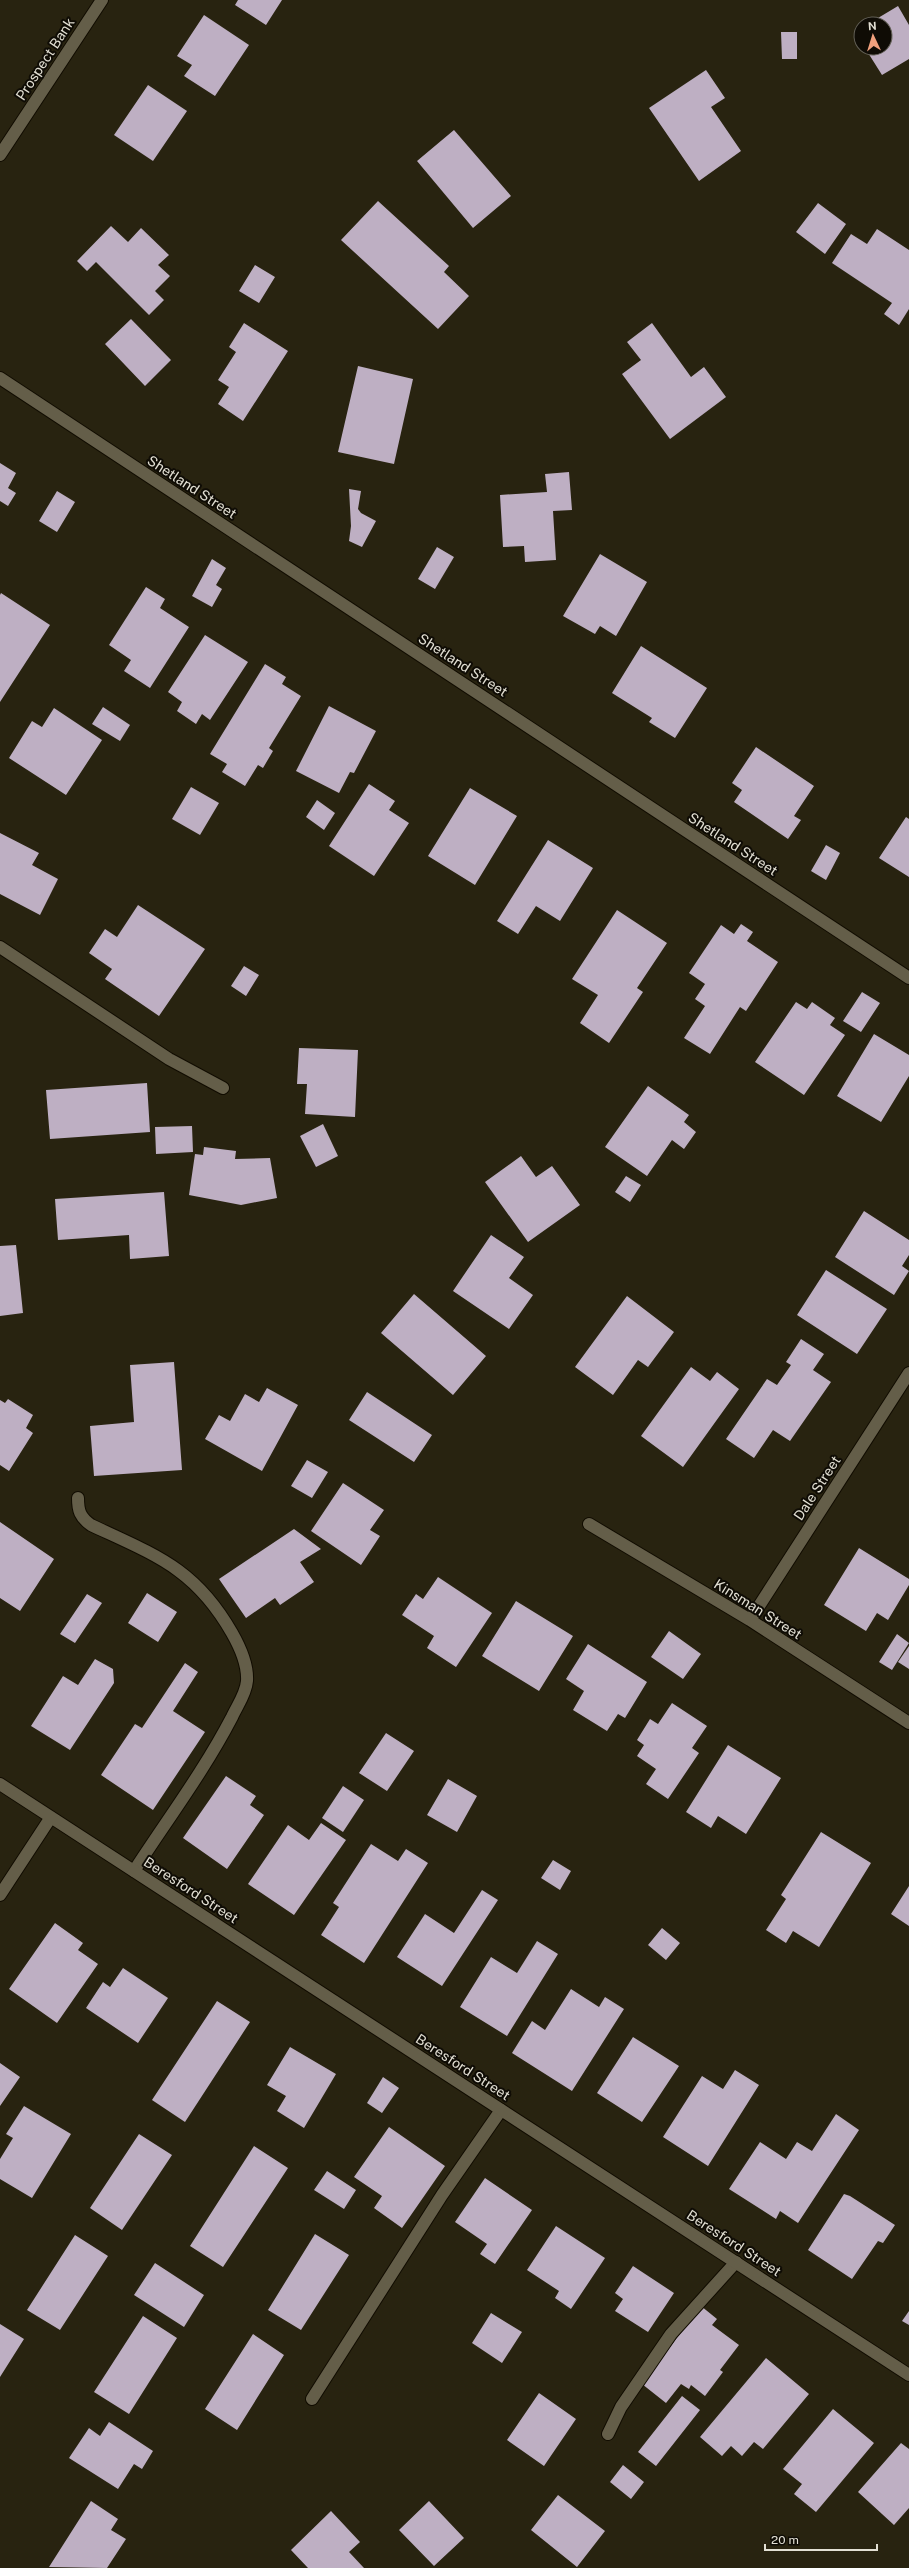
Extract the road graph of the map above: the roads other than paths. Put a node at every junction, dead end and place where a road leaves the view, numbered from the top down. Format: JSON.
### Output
{"nodes":[{"id":1,"x":102,"y":0,"type":"edge"},
{"id":2,"x":0,"y":155,"type":"edge"},
{"id":3,"x":0,"y":378,"type":"edge"},
{"id":4,"x":0,"y":947,"type":"edge"},
{"id":5,"x":909,"y":978,"type":"edge"},
{"id":6,"x":223,"y":1088,"type":"dead end"},
{"id":7,"x":909,"y":1373,"type":"edge"},
{"id":8,"x":78,"y":1498,"type":"dead end"},
{"id":9,"x":589,"y":1524,"type":"dead end"},
{"id":10,"x":750,"y":1620,"type":"junction"},
{"id":11,"x":909,"y":1723,"type":"edge"},
{"id":12,"x":0,"y":1784,"type":"edge"},
{"id":13,"x":51,"y":1817,"type":"junction"},
{"id":14,"x":134,"y":1871,"type":"junction"},
{"id":15,"x":0,"y":1895,"type":"edge"},
{"id":16,"x":501,"y":2110,"type":"junction"},
{"id":17,"x":736,"y":2262,"type":"junction"},
{"id":18,"x":909,"y":2374,"type":"edge"},
{"id":19,"x":312,"y":2399,"type":"dead end"},
{"id":20,"x":608,"y":2434,"type":"dead end"}],
"edges":[{"from":1,"to":2,"type":"street","name":"Prospect Bank"},
{"from":3,"to":5,"type":"street","name":"Shetland Street"},
{"from":4,"to":6,"type":"street"},
{"from":7,"to":10,"type":"street","name":"Dale Street"},
{"from":8,"to":14,"type":"street"},
{"from":9,"to":10,"type":"street","name":"Kinsman Street"},
{"from":10,"to":11,"type":"street","name":"Kinsman Street"},
{"from":12,"to":13,"type":"street","name":"Beresford Street"},
{"from":13,"to":14,"type":"street","name":"Beresford Street"},
{"from":13,"to":15,"type":"street"},
{"from":14,"to":16,"type":"street","name":"Beresford Street"},
{"from":16,"to":17,"type":"street","name":"Beresford Street"},
{"from":16,"to":19,"type":"street"},
{"from":17,"to":18,"type":"street","name":"Beresford Street"},
{"from":17,"to":20,"type":"street"}]}
